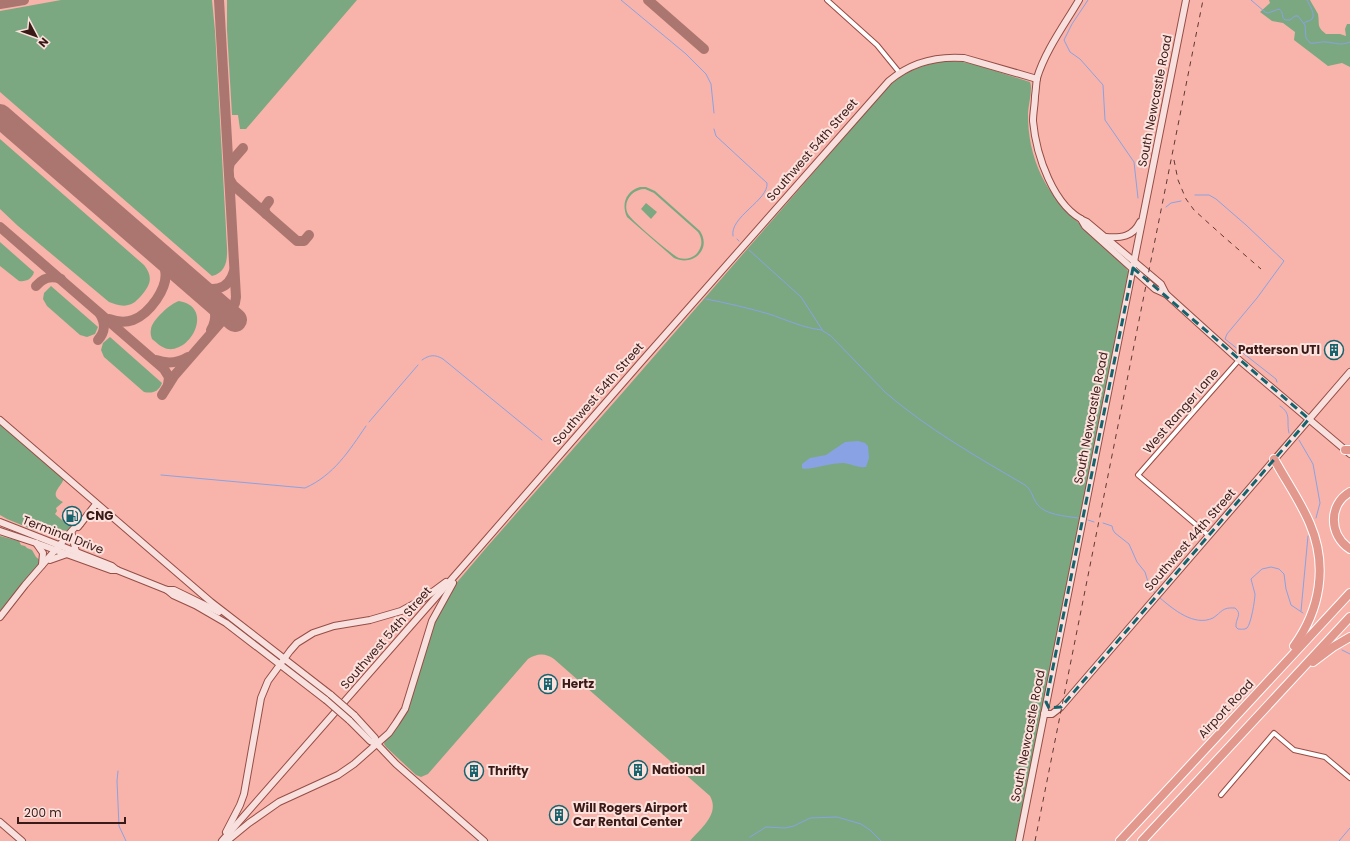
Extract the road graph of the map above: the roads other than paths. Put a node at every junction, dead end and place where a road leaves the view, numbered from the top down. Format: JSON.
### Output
{"nodes":[{"id":1,"x":827,"y":0,"type":"edge"},
{"id":2,"x":1079,"y":0,"type":"edge"},
{"id":3,"x":1186,"y":0,"type":"edge"},
{"id":4,"x":899,"y":72,"type":"junction"},
{"id":5,"x":1037,"y":79,"type":"junction"},
{"id":6,"x":1143,"y":215,"type":"junction"},
{"id":7,"x":1081,"y":219,"type":"junction"},
{"id":8,"x":1105,"y":237,"type":"junction"},
{"id":9,"x":1134,"y":262,"type":"junction"},
{"id":10,"x":1133,"y":268,"type":"junction"},
{"id":11,"x":1166,"y":294,"type":"junction"},
{"id":12,"x":1239,"y":360,"type":"junction"},
{"id":13,"x":1350,"y":372,"type":"edge"},
{"id":14,"x":1309,"y":418,"type":"junction"},
{"id":15,"x":0,"y":420,"type":"edge"},
{"id":16,"x":1348,"y":451,"type":"edge"},
{"id":17,"x":1274,"y":460,"type":"junction"},
{"id":18,"x":1350,"y":492,"type":"edge"},
{"id":19,"x":96,"y":504,"type":"junction"},
{"id":20,"x":0,"y":522,"type":"edge"},
{"id":21,"x":0,"y":532,"type":"edge"},
{"id":22,"x":1208,"y":535,"type":"junction"},
{"id":23,"x":70,"y":536,"type":"junction"},
{"id":24,"x":50,"y":541,"type":"junction"},
{"id":25,"x":36,"y":543,"type":"junction"},
{"id":26,"x":59,"y":548,"type":"junction"},
{"id":27,"x":1350,"y":549,"type":"edge"},
{"id":28,"x":76,"y":552,"type":"junction"},
{"id":29,"x":67,"y":554,"type":"junction"},
{"id":30,"x":50,"y":560,"type":"junction"},
{"id":31,"x":42,"y":566,"type":"junction"},
{"id":32,"x":117,"y":570,"type":"junction"},
{"id":33,"x":458,"y":572,"type":"junction"},
{"id":34,"x":167,"y":590,"type":"junction"},
{"id":35,"x":21,"y":591,"type":"junction"},
{"id":36,"x":1350,"y":593,"type":"edge"},
{"id":37,"x":0,"y":617,"type":"edge"},
{"id":38,"x":1350,"y":617,"type":"edge"},
{"id":39,"x":239,"y":624,"type":"junction"},
{"id":40,"x":1350,"y":637,"type":"edge"},
{"id":41,"x":284,"y":658,"type":"junction"},
{"id":42,"x":280,"y":664,"type":"junction"},
{"id":43,"x":1284,"y":664,"type":"junction"},
{"id":44,"x":1294,"y":678,"type":"junction"},
{"id":45,"x":328,"y":698,"type":"junction"},
{"id":46,"x":1046,"y":702,"type":"junction"},
{"id":47,"x":1061,"y":707,"type":"junction"},
{"id":48,"x":1044,"y":714,"type":"junction"},
{"id":49,"x":377,"y":744,"type":"junction"},
{"id":50,"x":1350,"y":778,"type":"edge"},
{"id":51,"x":1221,"y":795,"type":"dead end"},
{"id":52,"x":0,"y":822,"type":"edge"},
{"id":53,"x":22,"y":841,"type":"edge"},
{"id":54,"x":221,"y":841,"type":"edge"},
{"id":55,"x":227,"y":841,"type":"edge"},
{"id":56,"x":484,"y":841,"type":"edge"},
{"id":57,"x":1019,"y":841,"type":"edge"},
{"id":58,"x":1120,"y":841,"type":"edge"},
{"id":59,"x":1142,"y":841,"type":"edge"}],
"edges":[{"from":1,"to":4,"type":"street"},
{"from":2,"to":5,"type":"main road"},
{"from":3,"to":6,"type":"main road","name":"South Newcastle Road"},
{"from":4,"to":5,"type":"main road","name":"Southwest 54th Street"},
{"from":4,"to":33,"type":"main road","name":"Southwest 54th Street"},
{"from":5,"to":7,"type":"main road"},
{"from":6,"to":8,"type":"main road"},
{"from":6,"to":9,"type":"main road","name":"South Newcastle Road"},
{"from":7,"to":8,"type":"main road"},
{"from":7,"to":10,"type":"main road"},
{"from":8,"to":9,"type":"main road"},
{"from":9,"to":10,"type":"main road","name":"South Newcastle Road"},
{"from":9,"to":11,"type":"main road"},
{"from":10,"to":11,"type":"main road"},
{"from":10,"to":46,"type":"main road","name":"South Newcastle Road"},
{"from":11,"to":12,"type":"main road"},
{"from":12,"to":14,"type":"main road"},
{"from":12,"to":22,"type":"street","name":"West Ranger Lane"},
{"from":13,"to":14,"type":"main road","name":"Southwest 44th Street"},
{"from":14,"to":16,"type":"main road"},
{"from":14,"to":17,"type":"main road","name":"Southwest 44th Street"},
{"from":15,"to":19,"type":"main road"},
{"from":17,"to":22,"type":"main road","name":"Southwest 44th Street"},
{"from":17,"to":43,"type":"highway"},
{"from":18,"to":27,"type":"highway"},
{"from":19,"to":23,"type":"main road"},
{"from":19,"to":39,"type":"main road"},
{"from":20,"to":24,"type":"main road","name":"Terminal Drive"},
{"from":21,"to":25,"type":"main road","name":"Terminal Drive"},
{"from":22,"to":47,"type":"main road","name":"Southwest 44th Street"},
{"from":23,"to":24,"type":"main road"},
{"from":23,"to":26,"type":"main road"},
{"from":23,"to":28,"type":"main road"},
{"from":24,"to":26,"type":"main road","name":"Terminal Drive"},
{"from":25,"to":26,"type":"main road","name":"Terminal Drive"},
{"from":25,"to":31,"type":"main road"},
{"from":26,"to":28,"type":"main road","name":"Terminal Drive"},
{"from":26,"to":29,"type":"main road","name":"Terminal Drive"},
{"from":26,"to":30,"type":"main road"},
{"from":26,"to":31,"type":"main road"},
{"from":28,"to":32,"type":"main road","name":"Terminal Drive"},
{"from":29,"to":30,"type":"main road"},
{"from":29,"to":32,"type":"main road","name":"Terminal Drive"},
{"from":30,"to":35,"type":"main road"},
{"from":31,"to":35,"type":"main road"},
{"from":32,"to":34,"type":"main road","name":"Terminal Drive"},
{"from":33,"to":41,"type":"main road"},
{"from":33,"to":49,"type":"main road"},
{"from":33,"to":54,"type":"main road","name":"Southwest 54th Street"},
{"from":34,"to":39,"type":"main road","name":"Terminal Drive"},
{"from":34,"to":42,"type":"main road","name":"Terminal Drive"},
{"from":35,"to":37,"type":"main road"},
{"from":36,"to":43,"type":"highway","name":"Airport Road"},
{"from":38,"to":44,"type":"highway"},
{"from":39,"to":41,"type":"main road"},
{"from":40,"to":44,"type":"highway"},
{"from":41,"to":42,"type":"main road"},
{"from":41,"to":45,"type":"main road"},
{"from":42,"to":45,"type":"main road","name":"Terminal Drive"},
{"from":42,"to":54,"type":"main road"},
{"from":43,"to":58,"type":"highway","name":"Airport Road"},
{"from":44,"to":59,"type":"highway"},
{"from":45,"to":49,"type":"main road","bridge":true},
{"from":46,"to":47,"type":"main road"},
{"from":46,"to":48,"type":"main road","name":"South Newcastle Road"},
{"from":47,"to":48,"type":"main road","name":"Southwest 44th Street"},
{"from":48,"to":57,"type":"main road","name":"South Newcastle Road"},
{"from":49,"to":55,"type":"main road"},
{"from":49,"to":56,"type":"main road"},
{"from":50,"to":51,"type":"street"},
{"from":52,"to":53,"type":"main road"}]}
